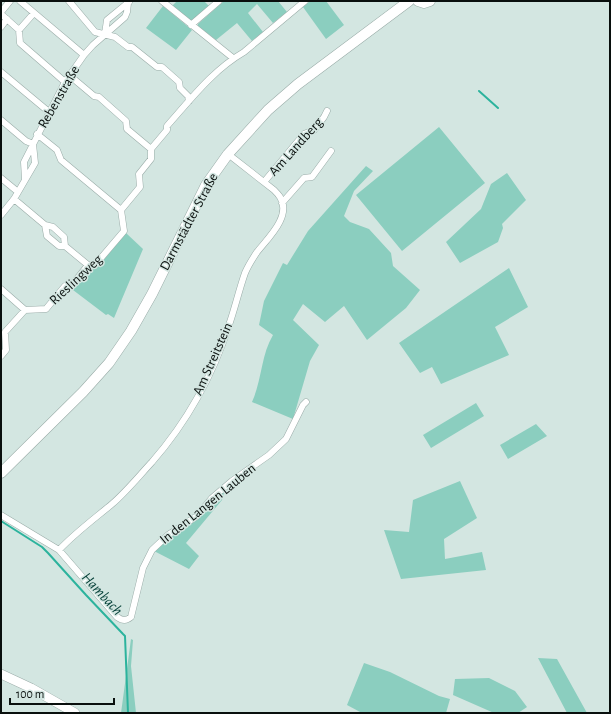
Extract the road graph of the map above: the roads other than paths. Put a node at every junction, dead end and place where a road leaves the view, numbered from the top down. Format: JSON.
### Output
{"nodes":[{"id":1,"x":10,"y":1,"type":"edge"},
{"id":2,"x":20,"y":1,"type":"edge"},
{"id":3,"x":69,"y":1,"type":"edge"},
{"id":4,"x":162,"y":1,"type":"edge"},
{"id":5,"x":219,"y":1,"type":"edge"},
{"id":6,"x":305,"y":1,"type":"edge"},
{"id":7,"x":409,"y":1,"type":"edge"},
{"id":8,"x":418,"y":1,"type":"edge"},
{"id":9,"x":430,"y":1,"type":"edge"},
{"id":10,"x":129,"y":2,"type":"edge"},
{"id":11,"x":1,"y":13,"type":"edge"},
{"id":12,"x":34,"y":13,"type":"junction"},
{"id":13,"x":7,"y":19,"type":"junction"},
{"id":14,"x":192,"y":25,"type":"junction"},
{"id":15,"x":1,"y":27,"type":"edge"},
{"id":16,"x":20,"y":30,"type":"junction"},
{"id":17,"x":105,"y":34,"type":"junction"},
{"id":18,"x":84,"y":55,"type":"junction"},
{"id":19,"x":233,"y":58,"type":"junction"},
{"id":20,"x":1,"y":72,"type":"edge"},
{"id":21,"x":69,"y":75,"type":"junction"},
{"id":22,"x":65,"y":82,"type":"junction"},
{"id":23,"x":189,"y":101,"type":"junction"},
{"id":24,"x":327,"y":111,"type":"dead end"},
{"id":25,"x":49,"y":112,"type":"junction"},
{"id":26,"x":1,"y":120,"type":"edge"},
{"id":27,"x":38,"y":134,"type":"junction"},
{"id":28,"x":33,"y":144,"type":"junction"},
{"id":29,"x":151,"y":149,"type":"junction"},
{"id":30,"x":331,"y":151,"type":"dead end"},
{"id":31,"x":228,"y":154,"type":"junction"},
{"id":32,"x":1,"y":178,"type":"edge"},
{"id":33,"x":25,"y":179,"type":"junction"},
{"id":34,"x":264,"y":182,"type":"junction"},
{"id":35,"x":18,"y":192,"type":"junction"},
{"id":36,"x":14,"y":199,"type":"junction"},
{"id":37,"x":282,"y":203,"type":"junction"},
{"id":38,"x":121,"y":210,"type":"junction"},
{"id":39,"x":1,"y":215,"type":"edge"},
{"id":40,"x":45,"y":225,"type":"junction"},
{"id":41,"x":65,"y":246,"type":"junction"},
{"id":42,"x":88,"y":266,"type":"junction"},
{"id":43,"x":1,"y":289,"type":"edge"},
{"id":44,"x":25,"y":310,"type":"junction"},
{"id":45,"x":1,"y":356,"type":"edge"},
{"id":46,"x":306,"y":402,"type":"dead end"},
{"id":47,"x":1,"y":473,"type":"edge"},
{"id":48,"x":1,"y":515,"type":"edge"},
{"id":49,"x":59,"y":550,"type":"junction"},
{"id":50,"x":1,"y":674,"type":"edge"},
{"id":51,"x":75,"y":713,"type":"edge"}],
"edges":[{"from":1,"to":11,"type":"street"},
{"from":2,"to":12,"type":"street"},
{"from":3,"to":17,"type":"street"},
{"from":4,"to":14,"type":"street"},
{"from":5,"to":14,"type":"street"},
{"from":6,"to":19,"type":"street"},
{"from":7,"to":31,"type":"main road","name":"Darmstädter Straße"},
{"from":8,"to":9,"type":"main road"},
{"from":10,"to":17,"type":"street","name":"Rebenstraße"},
{"from":10,"to":17,"type":"street","name":"Rebenstraße"},
{"from":11,"to":13,"type":"street"},
{"from":12,"to":16,"type":"street"},
{"from":12,"to":18,"type":"street"},
{"from":13,"to":15,"type":"street"},
{"from":13,"to":16,"type":"street"},
{"from":14,"to":19,"type":"street"},
{"from":16,"to":22,"type":"street"},
{"from":17,"to":18,"type":"street","name":"Rebenstraße"},
{"from":17,"to":23,"type":"street"},
{"from":18,"to":21,"type":"street","name":"Rebenstraße"},
{"from":19,"to":23,"type":"street"},
{"from":20,"to":25,"type":"street"},
{"from":21,"to":22,"type":"street","name":"Rebenstraße"},
{"from":21,"to":29,"type":"street"},
{"from":22,"to":25,"type":"street","name":"Rebenstraße"},
{"from":23,"to":29,"type":"street"},
{"from":24,"to":34,"type":"street","name":"Am Landberg"},
{"from":25,"to":27,"type":"street","name":"Rebenstraße"},
{"from":26,"to":28,"type":"street"},
{"from":27,"to":28,"type":"street","name":"Rebenstraße"},
{"from":27,"to":38,"type":"street"},
{"from":28,"to":33,"type":"street","name":"Rebenstraße"},
{"from":28,"to":33,"type":"street","name":"Rebenstraße"},
{"from":29,"to":38,"type":"street"},
{"from":30,"to":37,"type":"street"},
{"from":31,"to":34,"type":"street"},
{"from":31,"to":47,"type":"main road","name":"Darmstädter Straße"},
{"from":32,"to":35,"type":"street"},
{"from":33,"to":35,"type":"street","name":"Rebenstraße"},
{"from":34,"to":37,"type":"street"},
{"from":35,"to":36,"type":"street","name":"Rebenstraße"},
{"from":36,"to":39,"type":"street","name":"Rebenstraße"},
{"from":36,"to":40,"type":"street"},
{"from":37,"to":49,"type":"street","name":"Am Streitstein"},
{"from":38,"to":42,"type":"street","name":"Rieslingweg"},
{"from":40,"to":41,"type":"street"},
{"from":40,"to":41,"type":"street"},
{"from":41,"to":42,"type":"street"},
{"from":42,"to":44,"type":"street","name":"Rieslingweg"},
{"from":43,"to":44,"type":"street"},
{"from":44,"to":45,"type":"street"},
{"from":46,"to":49,"type":"street","name":"In den Langen Lauben"},
{"from":48,"to":49,"type":"street"},
{"from":50,"to":51,"type":"street"}]}
